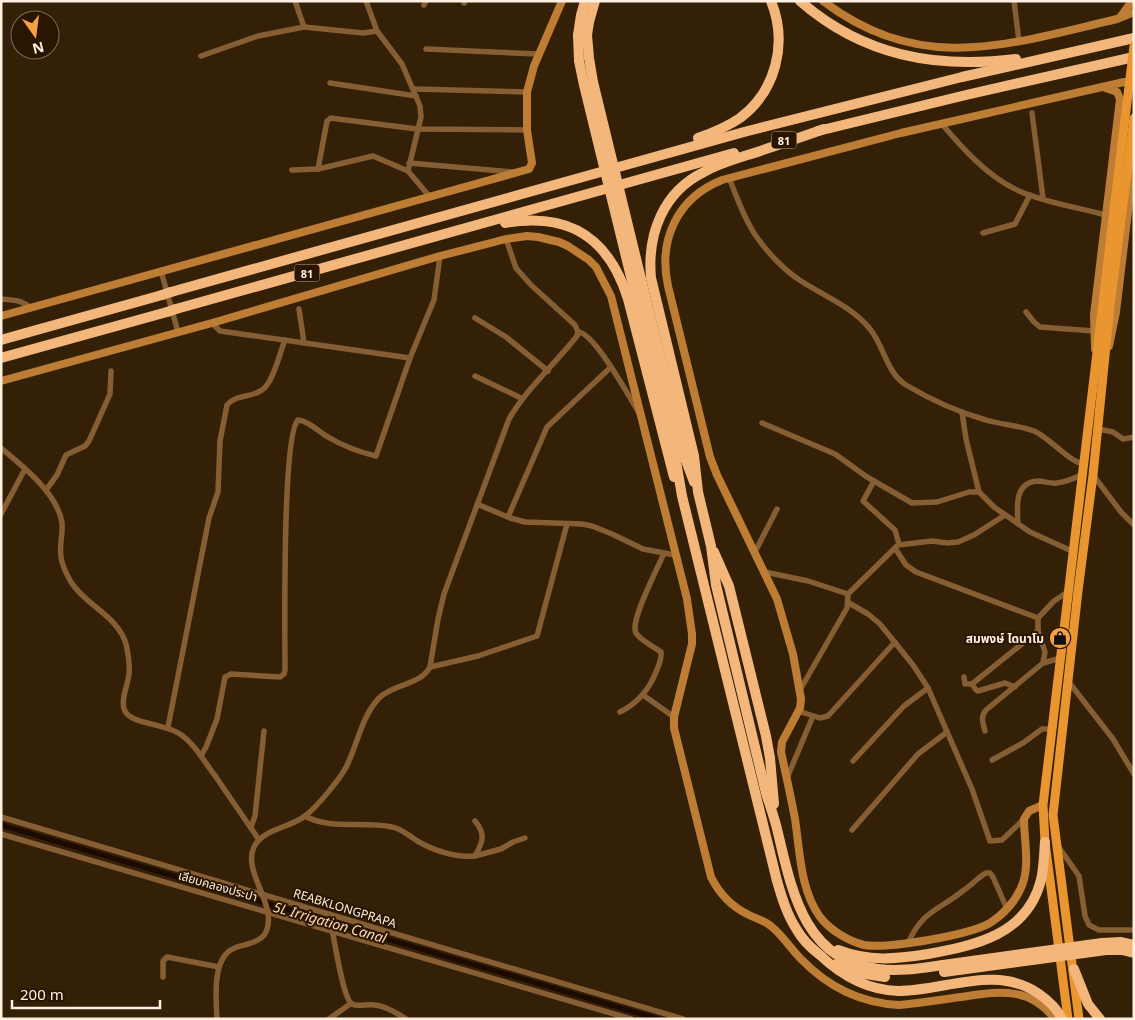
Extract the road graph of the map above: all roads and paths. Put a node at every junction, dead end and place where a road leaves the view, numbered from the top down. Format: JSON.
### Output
{"nodes":[{"id":1,"x":296,"y":1,"type":"edge"},
{"id":2,"x":366,"y":1,"type":"edge"},
{"id":3,"x":562,"y":1,"type":"edge"},
{"id":4,"x":585,"y":1,"type":"edge"},
{"id":5,"x":595,"y":1,"type":"edge"},
{"id":6,"x":771,"y":1,"type":"edge"},
{"id":7,"x":800,"y":1,"type":"edge"},
{"id":8,"x":823,"y":1,"type":"edge"},
{"id":9,"x":1014,"y":1,"type":"edge"},
{"id":10,"x":1132,"y":1,"type":"edge"},
{"id":11,"x":1134,"y":12,"type":"edge"},
{"id":12,"x":1117,"y":19,"type":"junction"},
{"id":13,"x":304,"y":27,"type":"junction"},
{"id":14,"x":378,"y":31,"type":"junction"},
{"id":15,"x":583,"y":35,"type":"junction"},
{"id":16,"x":1134,"y":38,"type":"edge"},
{"id":17,"x":1019,"y":41,"type":"junction"},
{"id":18,"x":1116,"y":42,"type":"junction"},
{"id":19,"x":1134,"y":46,"type":"edge"},
{"id":20,"x":426,"y":49,"type":"dead end"},
{"id":21,"x":538,"y":54,"type":"junction"},
{"id":22,"x":201,"y":56,"type":"dead end"},
{"id":23,"x":1134,"y":57,"type":"edge"},
{"id":24,"x":1134,"y":82,"type":"edge"},
{"id":25,"x":330,"y":83,"type":"dead end"},
{"id":26,"x":1102,"y":86,"type":"junction"},
{"id":27,"x":414,"y":89,"type":"junction"},
{"id":28,"x":528,"y":92,"type":"junction"},
{"id":29,"x":416,"y":96,"type":"junction"},
{"id":30,"x":1120,"y":99,"type":"junction"},
{"id":31,"x":1134,"y":99,"type":"edge"},
{"id":32,"x":1032,"y":113,"type":"dead end"},
{"id":33,"x":1134,"y":118,"type":"edge"},
{"id":34,"x":941,"y":123,"type":"junction"},
{"id":35,"x":417,"y":129,"type":"junction"},
{"id":36,"x":824,"y":129,"type":"junction"},
{"id":37,"x":527,"y":130,"type":"junction"},
{"id":38,"x":641,"y":160,"type":"junction"},
{"id":39,"x":1134,"y":161,"type":"edge"},
{"id":40,"x":409,"y":163,"type":"junction"},
{"id":41,"x":318,"y":169,"type":"junction"},
{"id":42,"x":292,"y":170,"type":"dead end"},
{"id":43,"x":408,"y":172,"type":"junction"},
{"id":44,"x":518,"y":173,"type":"junction"},
{"id":45,"x":729,"y":178,"type":"junction"},
{"id":46,"x":1030,"y":195,"type":"junction"},
{"id":47,"x":430,"y":197,"type":"junction"},
{"id":48,"x":1043,"y":198,"type":"junction"},
{"id":49,"x":1105,"y":215,"type":"junction"},
{"id":50,"x":1130,"y":226,"type":"edge"},
{"id":51,"x":983,"y":233,"type":"dead end"},
{"id":52,"x":438,"y":236,"type":"junction"},
{"id":53,"x":506,"y":239,"type":"junction"},
{"id":54,"x":1115,"y":240,"type":"junction"},
{"id":55,"x":440,"y":256,"type":"junction"},
{"id":56,"x":160,"y":271,"type":"junction"},
{"id":57,"x":1,"y":299,"type":"edge"},
{"id":58,"x":31,"y":308,"type":"junction"},
{"id":59,"x":299,"y":309,"type":"dead end"},
{"id":60,"x":1026,"y":312,"type":"dead end"},
{"id":61,"x":1,"y":316,"type":"edge"},
{"id":62,"x":475,"y":318,"type":"dead end"},
{"id":63,"x":647,"y":321,"type":"junction"},
{"id":64,"x":212,"y":323,"type":"junction"},
{"id":65,"x":1094,"y":331,"type":"junction"},
{"id":66,"x":178,"y":332,"type":"junction"},
{"id":67,"x":578,"y":332,"type":"junction"},
{"id":68,"x":1,"y":340,"type":"edge"},
{"id":69,"x":284,"y":340,"type":"junction"},
{"id":70,"x":304,"y":343,"type":"junction"},
{"id":71,"x":1096,"y":353,"type":"junction"},
{"id":72,"x":1,"y":358,"type":"edge"},
{"id":73,"x":410,"y":358,"type":"junction"},
{"id":74,"x":1105,"y":360,"type":"junction"},
{"id":75,"x":610,"y":367,"type":"junction"},
{"id":76,"x":111,"y":371,"type":"dead end"},
{"id":77,"x":548,"y":371,"type":"junction"},
{"id":78,"x":475,"y":376,"type":"dead end"},
{"id":79,"x":1,"y":382,"type":"edge"},
{"id":80,"x":521,"y":398,"type":"junction"},
{"id":81,"x":962,"y":412,"type":"junction"},
{"id":82,"x":1089,"y":416,"type":"junction"},
{"id":83,"x":1099,"y":416,"type":"junction"},
{"id":84,"x":642,"y":419,"type":"junction"},
{"id":85,"x":762,"y":423,"type":"dead end"},
{"id":86,"x":1098,"y":429,"type":"junction"},
{"id":87,"x":1134,"y":437,"type":"edge"},
{"id":88,"x":1,"y":448,"type":"edge"},
{"id":89,"x":1084,"y":469,"type":"junction"},
{"id":90,"x":25,"y":470,"type":"junction"},
{"id":91,"x":1093,"y":475,"type":"junction"},
{"id":92,"x":874,"y":481,"type":"junction"},
{"id":93,"x":46,"y":490,"type":"junction"},
{"id":94,"x":698,"y":492,"type":"junction"},
{"id":95,"x":979,"y":492,"type":"junction"},
{"id":96,"x":682,"y":496,"type":"junction"},
{"id":97,"x":477,"y":504,"type":"junction"},
{"id":98,"x":777,"y":509,"type":"dead end"},
{"id":99,"x":1,"y":514,"type":"edge"},
{"id":100,"x":1005,"y":515,"type":"junction"},
{"id":101,"x":508,"y":518,"type":"junction"},
{"id":102,"x":567,"y":524,"type":"junction"},
{"id":103,"x":1018,"y":524,"type":"junction"},
{"id":104,"x":1134,"y":525,"type":"edge"},
{"id":105,"x":897,"y":546,"type":"junction"},
{"id":106,"x":755,"y":552,"type":"junction"},
{"id":107,"x":1074,"y":552,"type":"junction"},
{"id":108,"x":664,"y":554,"type":"junction"},
{"id":109,"x":676,"y":555,"type":"junction"},
{"id":110,"x":765,"y":572,"type":"junction"},
{"id":111,"x":1069,"y":591,"type":"junction"},
{"id":112,"x":848,"y":599,"type":"junction"},
{"id":113,"x":1038,"y":618,"type":"junction"},
{"id":114,"x":1038,"y":631,"type":"junction"},
{"id":115,"x":895,"y":642,"type":"junction"},
{"id":116,"x":1061,"y":658,"type":"junction"},
{"id":117,"x":1043,"y":663,"type":"junction"},
{"id":118,"x":430,"y":667,"type":"junction"},
{"id":119,"x":964,"y":677,"type":"dead end"},
{"id":120,"x":1068,"y":681,"type":"junction"},
{"id":121,"x":972,"y":684,"type":"junction"},
{"id":122,"x":1015,"y":686,"type":"junction"},
{"id":123,"x":928,"y":688,"type":"junction"},
{"id":124,"x":800,"y":690,"type":"junction"},
{"id":125,"x":643,"y":695,"type":"junction"},
{"id":126,"x":798,"y":711,"type":"junction"},
{"id":127,"x":620,"y":712,"type":"dead end"},
{"id":128,"x":813,"y":716,"type":"junction"},
{"id":129,"x":674,"y":717,"type":"junction"},
{"id":130,"x":168,"y":727,"type":"junction"},
{"id":131,"x":1053,"y":729,"type":"junction"},
{"id":132,"x":264,"y":731,"type":"dead end"},
{"id":133,"x":985,"y":731,"type":"dead end"},
{"id":134,"x":947,"y":732,"type":"junction"},
{"id":135,"x":201,"y":756,"type":"junction"},
{"id":136,"x":992,"y":760,"type":"dead end"},
{"id":137,"x":853,"y":761,"type":"dead end"},
{"id":138,"x":1134,"y":774,"type":"edge"},
{"id":139,"x":787,"y":778,"type":"junction"},
{"id":140,"x":1043,"y":805,"type":"junction"},
{"id":141,"x":305,"y":816,"type":"junction"},
{"id":142,"x":1,"y":817,"type":"edge"},
{"id":143,"x":1024,"y":819,"type":"junction"},
{"id":144,"x":475,"y":821,"type":"dead end"},
{"id":145,"x":251,"y":828,"type":"junction"},
{"id":146,"x":852,"y":830,"type":"dead end"},
{"id":147,"x":1,"y":834,"type":"edge"},
{"id":148,"x":525,"y":838,"type":"dead end"},
{"id":149,"x":259,"y":840,"type":"junction"},
{"id":150,"x":1045,"y":842,"type":"junction"},
{"id":151,"x":1057,"y":845,"type":"junction"},
{"id":152,"x":475,"y":856,"type":"junction"},
{"id":153,"x":263,"y":896,"type":"junction"},
{"id":154,"x":267,"y":909,"type":"junction"},
{"id":155,"x":1007,"y":909,"type":"junction"},
{"id":156,"x":332,"y":930,"type":"junction"},
{"id":157,"x":1134,"y":930,"type":"edge"},
{"id":158,"x":908,"y":943,"type":"junction"},
{"id":159,"x":824,"y":944,"type":"junction"},
{"id":160,"x":1134,"y":945,"type":"edge"},
{"id":161,"x":1134,"y":953,"type":"edge"},
{"id":162,"x":818,"y":954,"type":"junction"},
{"id":163,"x":219,"y":966,"type":"junction"},
{"id":164,"x":943,"y":968,"type":"junction"},
{"id":165,"x":1074,"y":969,"type":"junction"},
{"id":166,"x":163,"y":978,"type":"dead end"},
{"id":167,"x":350,"y":1004,"type":"junction"},
{"id":168,"x":217,"y":1019,"type":"edge"},
{"id":169,"x":329,"y":1019,"type":"edge"},
{"id":170,"x":406,"y":1019,"type":"edge"},
{"id":171,"x":631,"y":1019,"type":"edge"},
{"id":172,"x":683,"y":1019,"type":"edge"},
{"id":173,"x":1055,"y":1019,"type":"edge"},
{"id":174,"x":1062,"y":1019,"type":"edge"},
{"id":175,"x":1068,"y":1019,"type":"edge"},
{"id":176,"x":1079,"y":1019,"type":"edge"},
{"id":177,"x":1100,"y":1019,"type":"edge"}],
"edges":[{"from":1,"to":13,"type":"street"},
{"from":2,"to":14,"type":"street"},
{"from":3,"to":21,"type":"main road"},
{"from":4,"to":15,"type":"highway"},
{"from":5,"to":15,"type":"highway"},
{"from":6,"to":38,"type":"highway"},
{"from":7,"to":18,"type":"highway"},
{"from":8,"to":17,"type":"main road"},
{"from":9,"to":17,"type":"street"},
{"from":10,"to":12,"type":"main road"},
{"from":11,"to":12,"type":"main road"},
{"from":12,"to":17,"type":"main road"},
{"from":13,"to":14,"type":"street"},
{"from":13,"to":22,"type":"street"},
{"from":14,"to":27,"type":"street"},
{"from":15,"to":63,"type":"highway","bridge":true},
{"from":16,"to":18,"type":"highway","number":"81"},
{"from":18,"to":38,"type":"highway","number":"81"},
{"from":19,"to":54,"type":"main road","bridge":true},
{"from":20,"to":21,"type":"street"},
{"from":21,"to":28,"type":"main road"},
{"from":23,"to":36,"type":"highway","number":"81"},
{"from":24,"to":26,"type":"main road"},
{"from":25,"to":29,"type":"street"},
{"from":26,"to":30,"type":"main road"},
{"from":26,"to":34,"type":"main road"},
{"from":27,"to":28,"type":"street"},
{"from":27,"to":29,"type":"street"},
{"from":28,"to":37,"type":"main road"},
{"from":29,"to":35,"type":"street"},
{"from":30,"to":31,"type":"main road"},
{"from":30,"to":49,"type":"main road"},
{"from":32,"to":48,"type":"street"},
{"from":33,"to":54,"type":"main road"},
{"from":34,"to":45,"type":"main road"},
{"from":34,"to":46,"type":"street"},
{"from":35,"to":37,"type":"street"},
{"from":35,"to":40,"type":"street"},
{"from":35,"to":41,"type":"street"},
{"from":36,"to":52,"type":"highway","number":"81"},
{"from":36,"to":94,"type":"highway"},
{"from":37,"to":44,"type":"main road"},
{"from":38,"to":68,"type":"highway","number":"81"},
{"from":39,"to":50,"type":"main road"},
{"from":40,"to":43,"type":"street"},
{"from":40,"to":44,"type":"street"},
{"from":41,"to":42,"type":"street"},
{"from":41,"to":43,"type":"street"},
{"from":43,"to":47,"type":"street"},
{"from":44,"to":47,"type":"main road"},
{"from":45,"to":81,"type":"street"},
{"from":45,"to":106,"type":"main road"},
{"from":46,"to":48,"type":"street"},
{"from":46,"to":51,"type":"street"},
{"from":47,"to":56,"type":"main road"},
{"from":48,"to":49,"type":"street"},
{"from":49,"to":65,"type":"main road"},
{"from":50,"to":74,"type":"main road"},
{"from":52,"to":72,"type":"highway","number":"81"},
{"from":52,"to":96,"type":"highway"},
{"from":53,"to":55,"type":"main road"},
{"from":53,"to":67,"type":"street"},
{"from":53,"to":84,"type":"main road"},
{"from":54,"to":71,"type":"main road"},
{"from":54,"to":74,"type":"main road"},
{"from":55,"to":64,"type":"main road"},
{"from":55,"to":73,"type":"street"},
{"from":56,"to":58,"type":"main road"},
{"from":56,"to":66,"type":"street"},
{"from":57,"to":58,"type":"street"},
{"from":58,"to":61,"type":"main road"},
{"from":59,"to":70,"type":"street"},
{"from":60,"to":65,"type":"street"},
{"from":62,"to":77,"type":"street"},
{"from":63,"to":94,"type":"highway"},
{"from":63,"to":96,"type":"highway"},
{"from":64,"to":66,"type":"main road"},
{"from":64,"to":69,"type":"street"},
{"from":65,"to":71,"type":"main road"},
{"from":66,"to":79,"type":"main road"},
{"from":67,"to":75,"type":"street"},
{"from":67,"to":77,"type":"street"},
{"from":69,"to":70,"type":"street"},
{"from":69,"to":130,"type":"street"},
{"from":70,"to":73,"type":"street"},
{"from":71,"to":82,"type":"main road"},
{"from":73,"to":135,"type":"street"},
{"from":74,"to":83,"type":"main road"},
{"from":75,"to":84,"type":"street"},
{"from":75,"to":101,"type":"street"},
{"from":76,"to":93,"type":"street"},
{"from":77,"to":80,"type":"street"},
{"from":78,"to":80,"type":"street"},
{"from":80,"to":97,"type":"street"},
{"from":81,"to":89,"type":"street"},
{"from":81,"to":95,"type":"street"},
{"from":82,"to":83,"type":"main road"},
{"from":82,"to":89,"type":"main road"},
{"from":83,"to":86,"type":"main road"},
{"from":84,"to":109,"type":"main road"},
{"from":85,"to":92,"type":"street"},
{"from":86,"to":87,"type":"street"},
{"from":86,"to":91,"type":"main road"},
{"from":88,"to":90,"type":"street"},
{"from":89,"to":103,"type":"street"},
{"from":89,"to":107,"type":"main road"},
{"from":90,"to":93,"type":"street"},
{"from":90,"to":99,"type":"street"},
{"from":91,"to":104,"type":"street"},
{"from":91,"to":120,"type":"main road"},
{"from":92,"to":95,"type":"street"},
{"from":92,"to":105,"type":"street"},
{"from":93,"to":130,"type":"street"},
{"from":94,"to":159,"type":"highway"},
{"from":95,"to":100,"type":"street"},
{"from":96,"to":162,"type":"highway"},
{"from":97,"to":101,"type":"street"},
{"from":97,"to":118,"type":"street"},
{"from":98,"to":106,"type":"street"},
{"from":100,"to":103,"type":"street"},
{"from":100,"to":105,"type":"street"},
{"from":101,"to":102,"type":"street"},
{"from":102,"to":108,"type":"street"},
{"from":102,"to":118,"type":"street"},
{"from":103,"to":107,"type":"street"},
{"from":105,"to":112,"type":"street"},
{"from":105,"to":113,"type":"street"},
{"from":106,"to":110,"type":"main road"},
{"from":107,"to":111,"type":"main road"},
{"from":108,"to":109,"type":"street"},
{"from":108,"to":125,"type":"street"},
{"from":109,"to":129,"type":"main road"},
{"from":110,"to":112,"type":"street"},
{"from":110,"to":124,"type":"main road"},
{"from":111,"to":113,"type":"street"},
{"from":111,"to":116,"type":"main road"},
{"from":112,"to":115,"type":"street"},
{"from":112,"to":124,"type":"street"},
{"from":113,"to":114,"type":"street"},
{"from":114,"to":117,"type":"street"},
{"from":114,"to":121,"type":"street"},
{"from":115,"to":123,"type":"street"},
{"from":115,"to":128,"type":"street"},
{"from":116,"to":117,"type":"street"},
{"from":116,"to":131,"type":"main road"},
{"from":117,"to":122,"type":"street"},
{"from":118,"to":141,"type":"street"},
{"from":119,"to":121,"type":"street"},
{"from":120,"to":138,"type":"street"},
{"from":120,"to":151,"type":"main road"},
{"from":121,"to":122,"type":"street"},
{"from":122,"to":133,"type":"street"},
{"from":123,"to":134,"type":"street"},
{"from":123,"to":137,"type":"street"},
{"from":124,"to":126,"type":"main road"},
{"from":125,"to":127,"type":"street"},
{"from":125,"to":129,"type":"street"},
{"from":126,"to":128,"type":"street"},
{"from":126,"to":139,"type":"main road"},
{"from":128,"to":139,"type":"street"},
{"from":129,"to":173,"type":"main road"},
{"from":130,"to":135,"type":"street"},
{"from":131,"to":136,"type":"street"},
{"from":131,"to":140,"type":"main road"},
{"from":132,"to":145,"type":"street"},
{"from":134,"to":143,"type":"street"},
{"from":134,"to":146,"type":"street"},
{"from":135,"to":145,"type":"street"},
{"from":139,"to":158,"type":"main road"},
{"from":140,"to":143,"type":"main road"},
{"from":140,"to":150,"type":"main road"},
{"from":141,"to":149,"type":"street"},
{"from":141,"to":152,"type":"street"},
{"from":142,"to":153,"type":"street","name":"REABKLONGPRAPA"},
{"from":143,"to":155,"type":"main road"},
{"from":144,"to":152,"type":"street"},
{"from":145,"to":149,"type":"street"},
{"from":147,"to":154,"type":"street","name":"เลียบคลองประปา"},
{"from":148,"to":152,"type":"street"},
{"from":149,"to":153,"type":"street"},
{"from":150,"to":159,"type":"highway"},
{"from":150,"to":175,"type":"main road"},
{"from":151,"to":157,"type":"street"},
{"from":151,"to":165,"type":"main road"},
{"from":153,"to":154,"type":"street"},
{"from":153,"to":172,"type":"street","name":"REABKLONGPRAPA"},
{"from":154,"to":156,"type":"street","name":"เลียบคลองประปา"},
{"from":154,"to":163,"type":"street"},
{"from":155,"to":158,"type":"main road"},
{"from":155,"to":158,"type":"street"},
{"from":156,"to":167,"type":"street"},
{"from":156,"to":171,"type":"street","name":"เลียบคลองประปา"},
{"from":159,"to":164,"type":"highway"},
{"from":160,"to":164,"type":"highway","bridge":true},
{"from":161,"to":164,"type":"highway","bridge":true},
{"from":162,"to":164,"type":"highway"},
{"from":162,"to":174,"type":"highway"},
{"from":163,"to":166,"type":"street"},
{"from":163,"to":168,"type":"street"},
{"from":165,"to":176,"type":"main road"},
{"from":165,"to":177,"type":"highway"},
{"from":167,"to":169,"type":"street"},
{"from":167,"to":170,"type":"street"}]}
